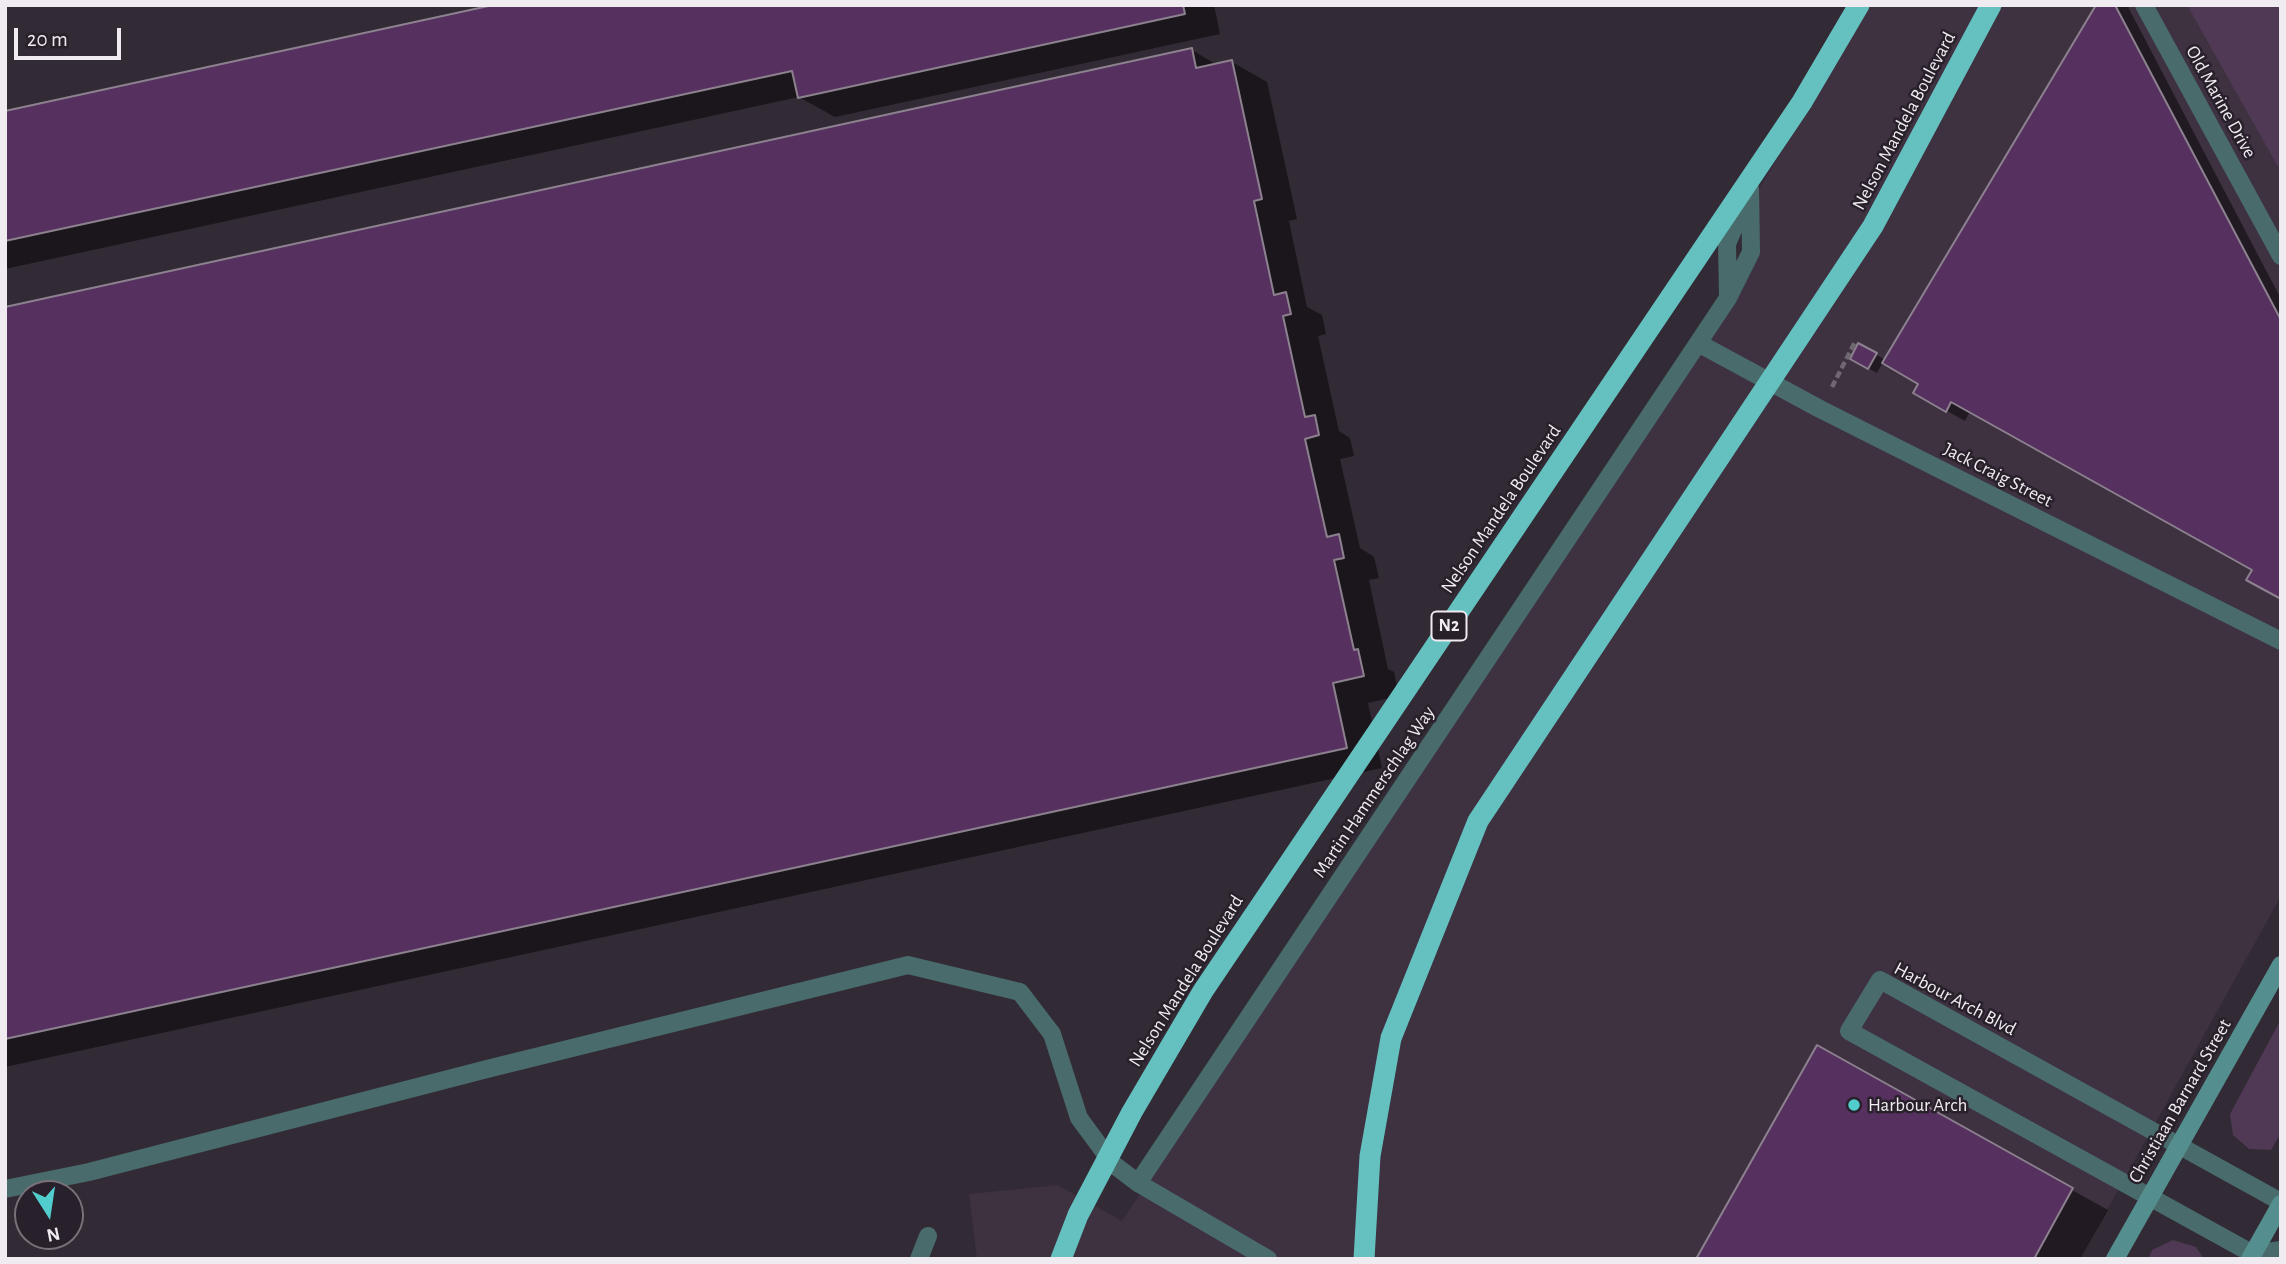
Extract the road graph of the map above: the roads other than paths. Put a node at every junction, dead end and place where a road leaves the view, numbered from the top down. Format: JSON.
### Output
{"nodes":[{"id":1,"x":1857,"y":5,"type":"edge"},
{"id":2,"x":1992,"y":5,"type":"edge"},
{"id":3,"x":2144,"y":5,"type":"edge"},
{"id":4,"x":2281,"y":256,"type":"edge"},
{"id":5,"x":1698,"y":343,"type":"junction"},
{"id":6,"x":2281,"y":641,"type":"edge"},
{"id":7,"x":2281,"y":965,"type":"edge"},
{"id":8,"x":2179,"y":1144,"type":"junction"},
{"id":9,"x":1138,"y":1183,"type":"junction"},
{"id":10,"x":5,"y":1189,"type":"edge"},
{"id":11,"x":2150,"y":1196,"type":"junction"},
{"id":12,"x":2281,"y":1203,"type":"edge"},
{"id":13,"x":928,"y":1236,"type":"dead end"},
{"id":14,"x":2281,"y":1250,"type":"edge"},
{"id":15,"x":2251,"y":1256,"type":"edge"},
{"id":16,"x":919,"y":1259,"type":"edge"},
{"id":17,"x":1062,"y":1259,"type":"edge"},
{"id":18,"x":1268,"y":1259,"type":"edge"},
{"id":19,"x":1364,"y":1259,"type":"edge"},
{"id":20,"x":2115,"y":1259,"type":"edge"}],
"edges":[{"from":1,"to":5,"type":"street","name":"Martin Hammerschlag Way"},
{"from":1,"to":17,"type":"highway","name":"Nelson Mandela Boulevard","number":"N2","bridge":true},
{"from":2,"to":19,"type":"highway","name":"Nelson Mandela Boulevard","bridge":true},
{"from":3,"to":4,"type":"street","name":"Old Marine Drive"},
{"from":5,"to":6,"type":"street","name":"Jack Craig Street"},
{"from":5,"to":9,"type":"street","name":"Martin Hammerschlag Way"},
{"from":7,"to":8,"type":"main road","name":"Christiaan Barnard Street"},
{"from":8,"to":11,"type":"main road","name":"Christiaan Barnard Street"},
{"from":8,"to":11,"type":"street","name":"Harbour Arch Blvd"},
{"from":8,"to":12,"type":"street"},
{"from":9,"to":10,"type":"street"},
{"from":9,"to":18,"type":"street"},
{"from":11,"to":15,"type":"street"},
{"from":11,"to":20,"type":"main road","name":"Christiaan Barnard Street"},
{"from":12,"to":15,"type":"main road"},
{"from":13,"to":16,"type":"street"},
{"from":14,"to":15,"type":"street"}]}
